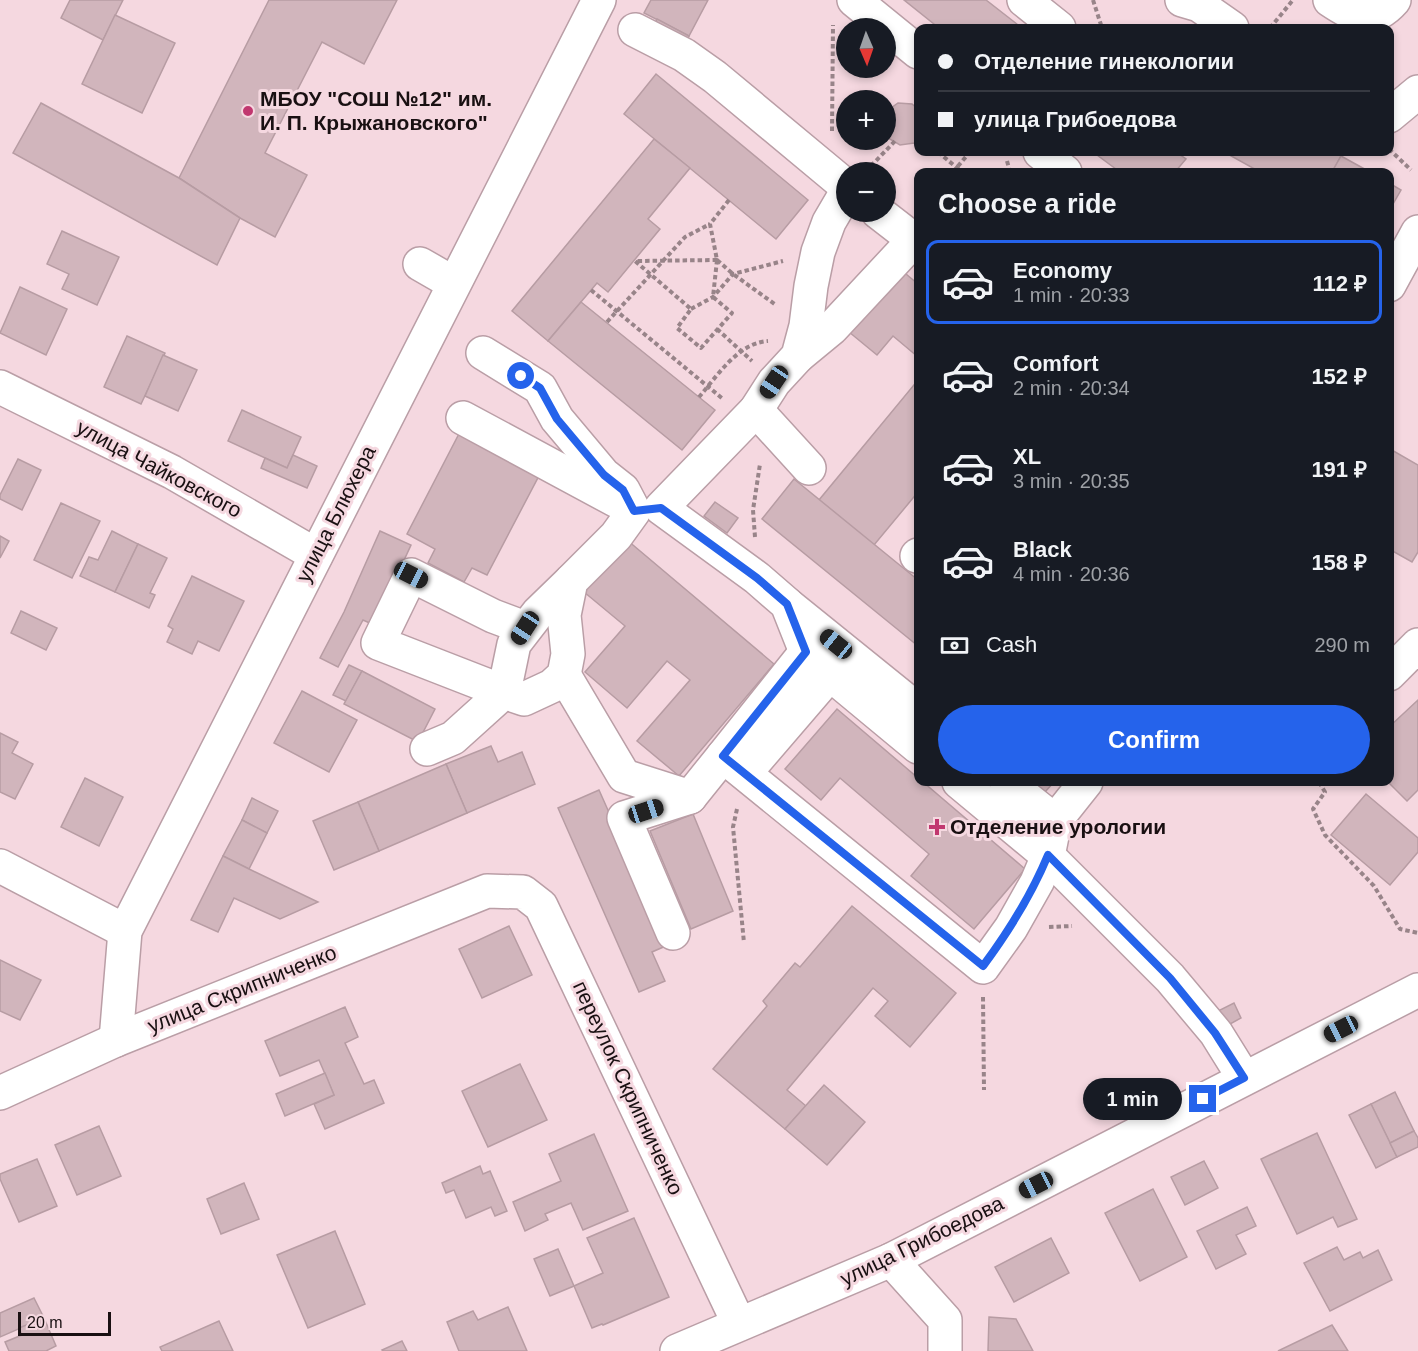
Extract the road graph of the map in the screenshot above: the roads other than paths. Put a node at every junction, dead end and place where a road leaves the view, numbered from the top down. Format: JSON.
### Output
{"nodes":[{"id":1,"x":599,"y":0,"type":"edge"},
{"id":2,"x":1024,"y":0,"type":"edge"},
{"id":3,"x":1182,"y":0,"type":"edge"},
{"id":4,"x":1330,"y":0,"type":"edge"},
{"id":5,"x":1394,"y":0,"type":"edge"},
{"id":6,"x":844,"y":11,"type":"edge"},
{"id":7,"x":1054,"y":24,"type":"edge"},
{"id":8,"x":1226,"y":24,"type":"edge"},
{"id":9,"x":635,"y":30,"type":"dead end"},
{"id":10,"x":914,"y":50,"type":"edge"},
{"id":11,"x":1418,"y":92,"type":"edge"},
{"id":12,"x":1394,"y":112,"type":"edge"},
{"id":13,"x":1045,"y":156,"type":"edge"},
{"id":14,"x":1060,"y":168,"type":"edge"},
{"id":15,"x":836,"y":178,"type":"edge"},
{"id":16,"x":836,"y":210,"type":"edge"},
{"id":17,"x":891,"y":222,"type":"edge"},
{"id":18,"x":1418,"y":232,"type":"edge"},
{"id":19,"x":914,"y":240,"type":"edge"},
{"id":20,"x":914,"y":244,"type":"edge"},
{"id":21,"x":420,"y":264,"type":"dead end"},
{"id":22,"x":1394,"y":276,"type":"edge"},
{"id":23,"x":453,"y":284,"type":"junction"},
{"id":24,"x":802,"y":342,"type":"junction"},
{"id":25,"x":483,"y":353,"type":"dead end"},
{"id":26,"x":0,"y":387,"type":"edge"},
{"id":27,"x":756,"y":417,"type":"junction"},
{"id":28,"x":463,"y":418,"type":"dead end"},
{"id":29,"x":809,"y":468,"type":"dead end"},
{"id":30,"x":647,"y":509,"type":"junction"},
{"id":31,"x":316,"y":555,"type":"junction"},
{"id":32,"x":571,"y":581,"type":"junction"},
{"id":33,"x":787,"y":604,"type":"junction"},
{"id":34,"x":525,"y":628,"type":"junction"},
{"id":35,"x":1418,"y":645,"type":"edge"},
{"id":36,"x":806,"y":652,"type":"junction"},
{"id":37,"x":1394,"y":670,"type":"edge"},
{"id":38,"x":830,"y":674,"type":"junction"},
{"id":39,"x":564,"y":675,"type":"junction"},
{"id":40,"x":504,"y":692,"type":"junction"},
{"id":41,"x":914,"y":707,"type":"edge"},
{"id":42,"x":914,"y":744,"type":"edge"},
{"id":43,"x":427,"y":749,"type":"dead end"},
{"id":44,"x":734,"y":764,"type":"junction"},
{"id":45,"x":624,"y":776,"type":"junction"},
{"id":46,"x":964,"y":786,"type":"edge"},
{"id":47,"x":1011,"y":786,"type":"edge"},
{"id":48,"x":1083,"y":786,"type":"edge"},
{"id":49,"x":690,"y":796,"type":"junction"},
{"id":50,"x":624,"y":818,"type":"junction"},
{"id":51,"x":1055,"y":821,"type":"junction"},
{"id":52,"x":1048,"y":855,"type":"junction"},
{"id":53,"x":0,"y":866,"type":"edge"},
{"id":54,"x":487,"y":891,"type":"joint"},
{"id":55,"x":124,"y":931,"type":"junction"},
{"id":56,"x":673,"y":933,"type":"dead end"},
{"id":57,"x":1418,"y":990,"type":"edge"},
{"id":58,"x":116,"y":1040,"type":"junction"},
{"id":59,"x":1244,"y":1078,"type":"junction"},
{"id":60,"x":0,"y":1093,"type":"edge"},
{"id":61,"x":891,"y":1260,"type":"junction"},
{"id":62,"x":739,"y":1324,"type":"junction"},
{"id":63,"x":677,"y":1351,"type":"edge"},
{"id":64,"x":945,"y":1351,"type":"edge"}],
"edges":[{"from":1,"to":23,"type":"street","name":"улица Блюхера"},
{"from":2,"to":7,"type":"street"},
{"from":3,"to":8,"type":"street"},
{"from":4,"to":5,"type":"street"},
{"from":6,"to":10,"type":"street"},
{"from":9,"to":15,"type":"street"},
{"from":11,"to":12,"type":"street"},
{"from":13,"to":14,"type":"street"},
{"from":16,"to":24,"type":"street"},
{"from":17,"to":19,"type":"street"},
{"from":18,"to":22,"type":"street"},
{"from":20,"to":24,"type":"street"},
{"from":21,"to":23,"type":"street"},
{"from":23,"to":31,"type":"street","name":"улица Блюхера"},
{"from":24,"to":27,"type":"street"},
{"from":25,"to":30,"type":"street"},
{"from":26,"to":31,"type":"street","name":"улица Чайковского"},
{"from":27,"to":29,"type":"street"},
{"from":27,"to":30,"type":"street"},
{"from":28,"to":30,"type":"street"},
{"from":30,"to":32,"type":"street"},
{"from":30,"to":33,"type":"street"},
{"from":31,"to":55,"type":"street","name":"улица Блюхера"},
{"from":32,"to":34,"type":"street"},
{"from":32,"to":39,"type":"street"},
{"from":33,"to":36,"type":"street"},
{"from":33,"to":41,"type":"street"},
{"from":34,"to":40,"type":"street"},
{"from":34,"to":40,"type":"street"},
{"from":35,"to":37,"type":"street"},
{"from":36,"to":38,"type":"street"},
{"from":36,"to":44,"type":"street"},
{"from":38,"to":42,"type":"street"},
{"from":38,"to":44,"type":"street"},
{"from":39,"to":40,"type":"street"},
{"from":39,"to":45,"type":"street"},
{"from":40,"to":43,"type":"street"},
{"from":44,"to":49,"type":"street"},
{"from":44,"to":52,"type":"street"},
{"from":45,"to":49,"type":"street"},
{"from":45,"to":50,"type":"street"},
{"from":46,"to":52,"type":"street"},
{"from":47,"to":51,"type":"street"},
{"from":48,"to":51,"type":"street"},
{"from":49,"to":50,"type":"street"},
{"from":50,"to":56,"type":"street"},
{"from":51,"to":52,"type":"street"},
{"from":52,"to":59,"type":"street"},
{"from":53,"to":55,"type":"street"},
{"from":54,"to":58,"type":"street","name":"улица Скрипниченко"},
{"from":54,"to":62,"type":"street","name":"переулок Скрипниченко"},
{"from":55,"to":58,"type":"street","name":"улица Блюхера"},
{"from":57,"to":59,"type":"street","name":"улица Грибоедова"},
{"from":58,"to":60,"type":"street","name":"улица Скрипниченко"},
{"from":59,"to":61,"type":"street","name":"улица Грибоедова"},
{"from":61,"to":62,"type":"street","name":"улица Грибоедова"},
{"from":61,"to":64,"type":"street"},
{"from":62,"to":63,"type":"street","name":"улица Грибоедова"}]}
